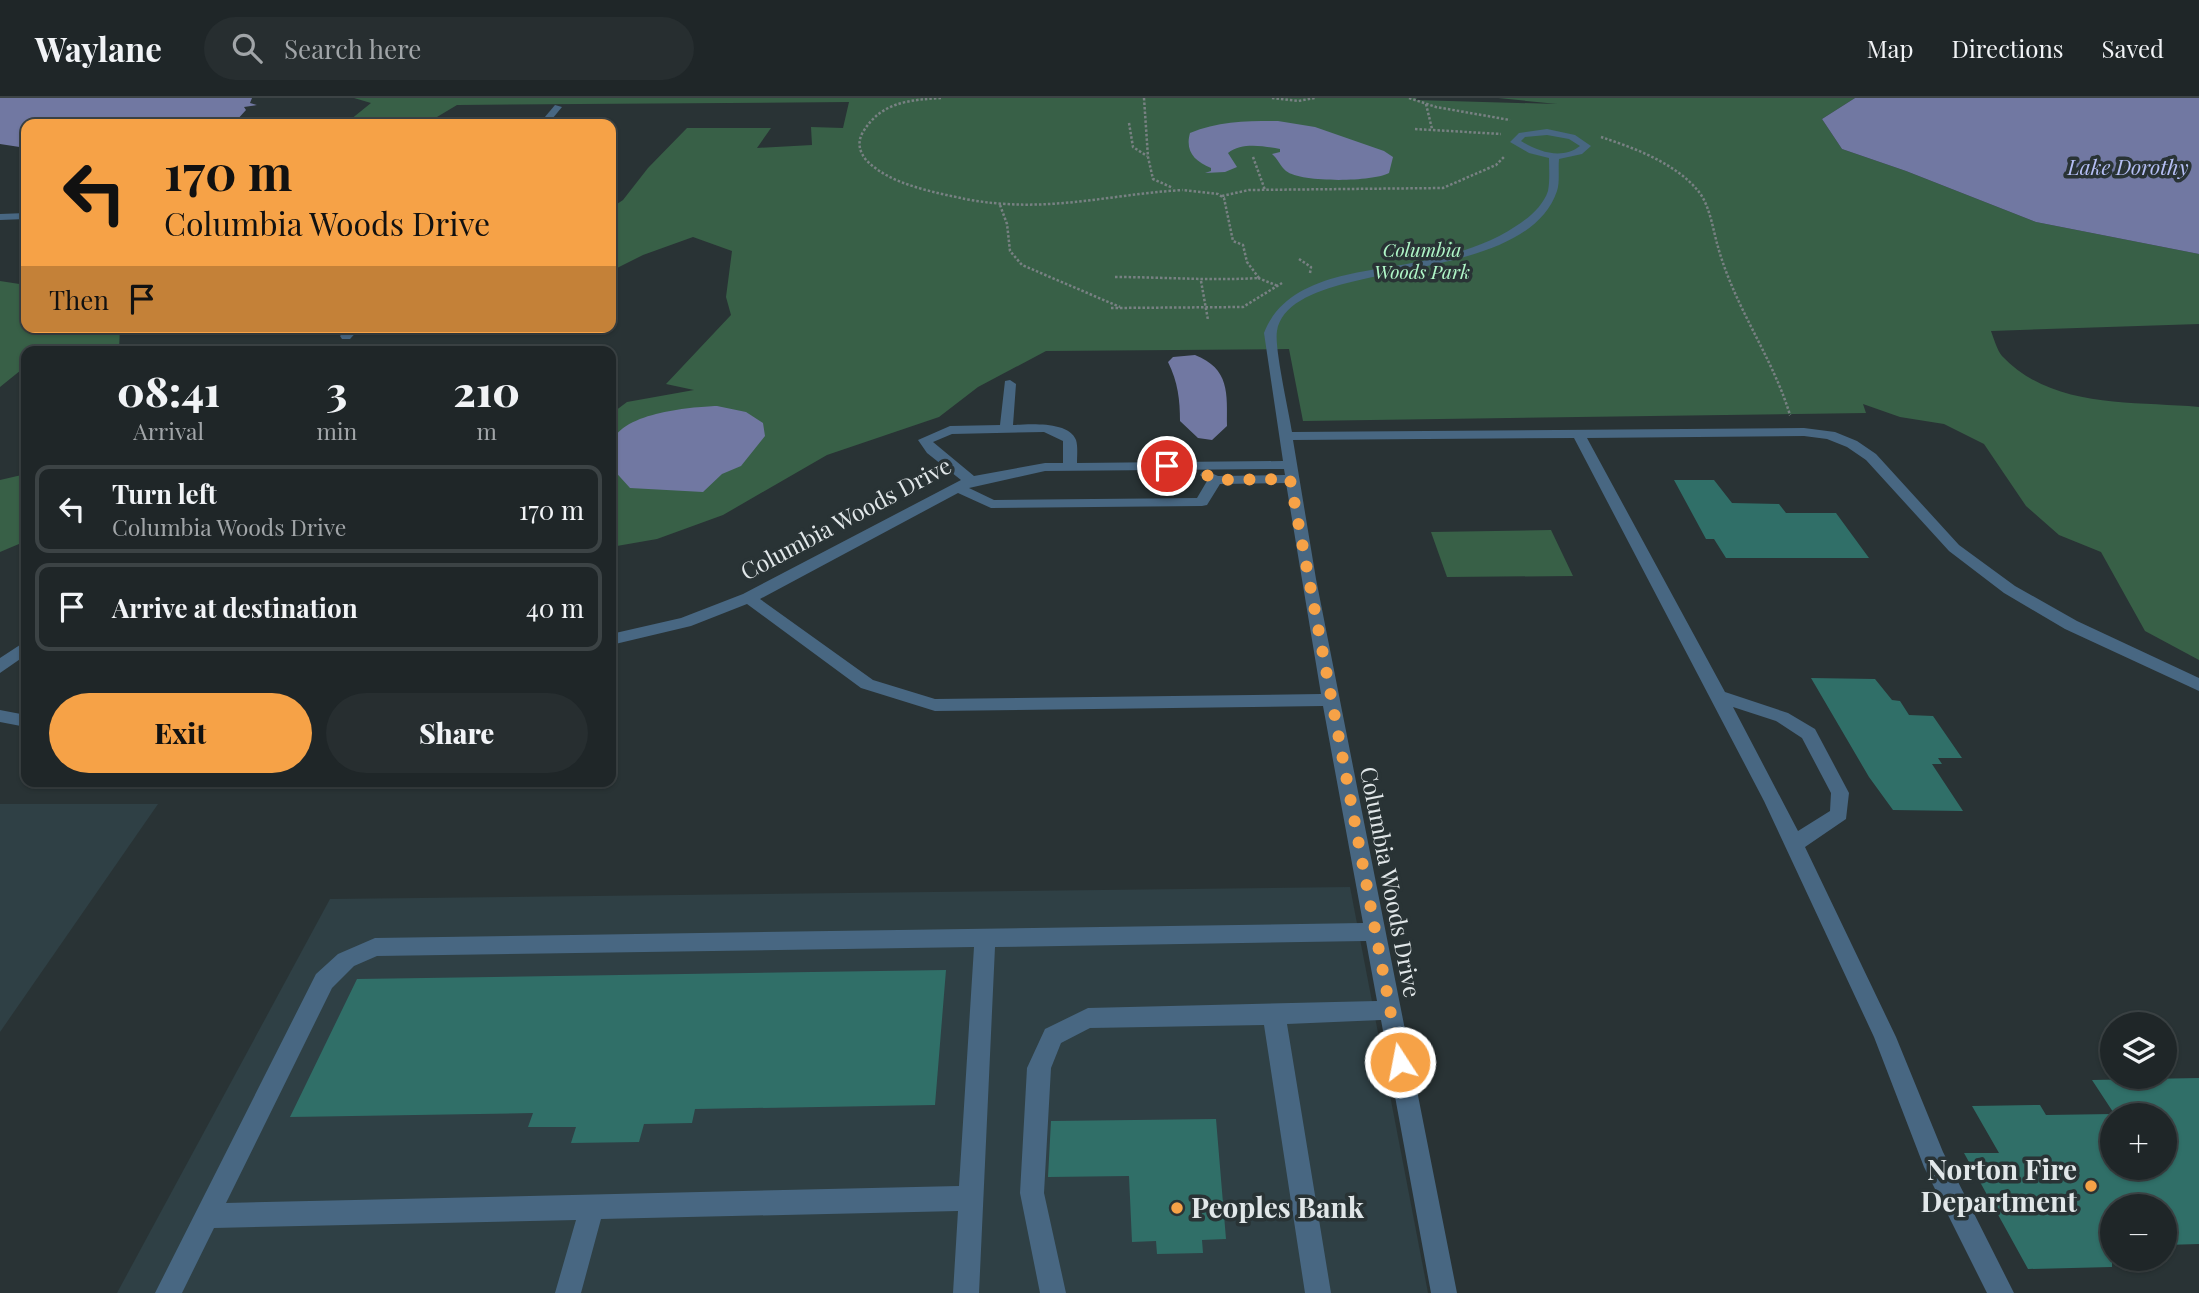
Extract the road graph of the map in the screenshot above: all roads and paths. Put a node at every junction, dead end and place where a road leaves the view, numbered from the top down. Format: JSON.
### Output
{"nodes":[{"id":1,"x":941,"y":98,"type":"edge"},
{"id":2,"x":1144,"y":98,"type":"edge"},
{"id":3,"x":1272,"y":98,"type":"edge"},
{"id":4,"x":1315,"y":98,"type":"edge"},
{"id":5,"x":1409,"y":98,"type":"edge"},
{"id":6,"x":1426,"y":104,"type":"junction"},
{"id":7,"x":558,"y":107,"type":"dead end"},
{"id":8,"x":547,"y":119,"type":"edge"},
{"id":9,"x":1519,"y":122,"type":"dead end"},
{"id":10,"x":1129,"y":123,"type":"dead end"},
{"id":11,"x":1415,"y":129,"type":"dead end"},
{"id":12,"x":1432,"y":129,"type":"junction"},
{"id":13,"x":1591,"y":133,"type":"dead end"},
{"id":14,"x":1519,"y":138,"type":"junction"},
{"id":15,"x":1525,"y":149,"type":"junction"},
{"id":16,"x":1553,"y":156,"type":"junction"},
{"id":17,"x":1148,"y":157,"type":"junction"},
{"id":18,"x":1253,"y":157,"type":"dead end"},
{"id":19,"x":1369,"y":189,"type":"junction"},
{"id":20,"x":1182,"y":190,"type":"junction"},
{"id":21,"x":1265,"y":190,"type":"junction"},
{"id":22,"x":1371,"y":193,"type":"dead end"},
{"id":23,"x":1222,"y":196,"type":"junction"},
{"id":24,"x":1000,"y":205,"type":"junction"},
{"id":25,"x":0,"y":216,"type":"edge"},
{"id":26,"x":21,"y":216,"type":"edge"},
{"id":27,"x":1299,"y":259,"type":"dead end"},
{"id":28,"x":1301,"y":276,"type":"dead end"},
{"id":29,"x":1115,"y":277,"type":"dead end"},
{"id":30,"x":1292,"y":279,"type":"dead end"},
{"id":31,"x":1201,"y":281,"type":"junction"},
{"id":32,"x":1111,"y":308,"type":"dead end"},
{"id":33,"x":1121,"y":308,"type":"junction"},
{"id":34,"x":1206,"y":308,"type":"junction"},
{"id":35,"x":1208,"y":320,"type":"dead end"},
{"id":36,"x":1010,"y":384,"type":"dead end"},
{"id":37,"x":1006,"y":428,"type":"junction"},
{"id":38,"x":1795,"y":432,"type":"junction"},
{"id":39,"x":1578,"y":433,"type":"junction"},
{"id":40,"x":1284,"y":436,"type":"junction"},
{"id":41,"x":1192,"y":466,"type":"junction"},
{"id":42,"x":1070,"y":467,"type":"junction"},
{"id":43,"x":1289,"y":472,"type":"junction"},
{"id":44,"x":1215,"y":480,"type":"junction"},
{"id":45,"x":965,"y":484,"type":"junction"},
{"id":46,"x":749,"y":598,"type":"junction"},
{"id":47,"x":616,"y":638,"type":"edge"},
{"id":48,"x":21,"y":651,"type":"edge"},
{"id":49,"x":0,"y":667,"type":"edge"},
{"id":50,"x":2199,"y":685,"type":"edge"},
{"id":51,"x":1718,"y":696,"type":"junction"},
{"id":52,"x":1331,"y":700,"type":"junction"},
{"id":53,"x":0,"y":716,"type":"edge"},
{"id":54,"x":21,"y":719,"type":"edge"},
{"id":55,"x":1794,"y":844,"type":"junction"},
{"id":56,"x":1375,"y":932,"type":"junction"},
{"id":57,"x":985,"y":938,"type":"junction"},
{"id":58,"x":1390,"y":1010,"type":"junction"},
{"id":59,"x":1274,"y":1015,"type":"junction"},
{"id":60,"x":971,"y":1198,"type":"junction"},
{"id":61,"x":592,"y":1207,"type":"junction"},
{"id":62,"x":206,"y":1216,"type":"junction"},
{"id":63,"x":168,"y":1293,"type":"edge"},
{"id":64,"x":568,"y":1293,"type":"edge"},
{"id":65,"x":966,"y":1293,"type":"edge"},
{"id":66,"x":1053,"y":1293,"type":"edge"},
{"id":67,"x":1318,"y":1293,"type":"edge"},
{"id":68,"x":1444,"y":1293,"type":"edge"},
{"id":69,"x":2001,"y":1293,"type":"edge"}],
"edges":[{"from":1,"to":24,"type":"path"},
{"from":2,"to":17,"type":"path"},
{"from":3,"to":4,"type":"path"},
{"from":5,"to":6,"type":"path"},
{"from":6,"to":9,"type":"path"},
{"from":6,"to":12,"type":"path"},
{"from":7,"to":8,"type":"street"},
{"from":10,"to":17,"type":"path"},
{"from":11,"to":12,"type":"path"},
{"from":12,"to":14,"type":"path"},
{"from":13,"to":38,"type":"path"},
{"from":14,"to":15,"type":"street"},
{"from":14,"to":16,"type":"street"},
{"from":15,"to":16,"type":"street"},
{"from":15,"to":19,"type":"path"},
{"from":16,"to":40,"type":"street","name":"Columbia Woods Drive"},
{"from":17,"to":20,"type":"path"},
{"from":18,"to":21,"type":"path"},
{"from":19,"to":21,"type":"path"},
{"from":19,"to":22,"type":"path"},
{"from":20,"to":23,"type":"path"},
{"from":20,"to":24,"type":"path"},
{"from":21,"to":23,"type":"path"},
{"from":23,"to":31,"type":"path"},
{"from":24,"to":33,"type":"path"},
{"from":25,"to":26,"type":"street"},
{"from":27,"to":28,"type":"path"},
{"from":29,"to":31,"type":"path"},
{"from":30,"to":34,"type":"path"},
{"from":31,"to":34,"type":"path"},
{"from":32,"to":33,"type":"path"},
{"from":33,"to":34,"type":"path"},
{"from":34,"to":35,"type":"path"},
{"from":36,"to":37,"type":"street"},
{"from":37,"to":42,"type":"street"},
{"from":37,"to":45,"type":"street"},
{"from":38,"to":39,"type":"street"},
{"from":38,"to":50,"type":"street"},
{"from":39,"to":40,"type":"street"},
{"from":39,"to":51,"type":"street"},
{"from":40,"to":43,"type":"street","name":"Columbia Woods Drive"},
{"from":41,"to":42,"type":"street","name":"Columbia Woods Drive"},
{"from":41,"to":43,"type":"street","name":"Columbia Woods Drive"},
{"from":41,"to":44,"type":"street"},
{"from":42,"to":45,"type":"street","name":"Columbia Woods Drive"},
{"from":43,"to":44,"type":"street"},
{"from":43,"to":52,"type":"street","name":"Columbia Woods Drive"},
{"from":44,"to":45,"type":"street"},
{"from":45,"to":46,"type":"street","name":"Columbia Woods Drive"},
{"from":46,"to":47,"type":"street","name":"Columbia Woods Drive"},
{"from":46,"to":52,"type":"street"},
{"from":48,"to":49,"type":"street"},
{"from":51,"to":55,"type":"street"},
{"from":51,"to":55,"type":"street"},
{"from":52,"to":56,"type":"street","name":"Columbia Woods Drive"},
{"from":53,"to":54,"type":"street"},
{"from":55,"to":69,"type":"street"},
{"from":56,"to":57,"type":"street"},
{"from":56,"to":58,"type":"street","name":"Columbia Woods Drive"},
{"from":57,"to":60,"type":"street"},
{"from":57,"to":62,"type":"street"},
{"from":58,"to":59,"type":"street"},
{"from":58,"to":68,"type":"street","name":"Columbia Woods Drive"},
{"from":59,"to":66,"type":"street"},
{"from":59,"to":67,"type":"street"},
{"from":60,"to":61,"type":"street"},
{"from":60,"to":65,"type":"street"},
{"from":61,"to":62,"type":"street"},
{"from":61,"to":64,"type":"street"},
{"from":62,"to":63,"type":"street"}]}
